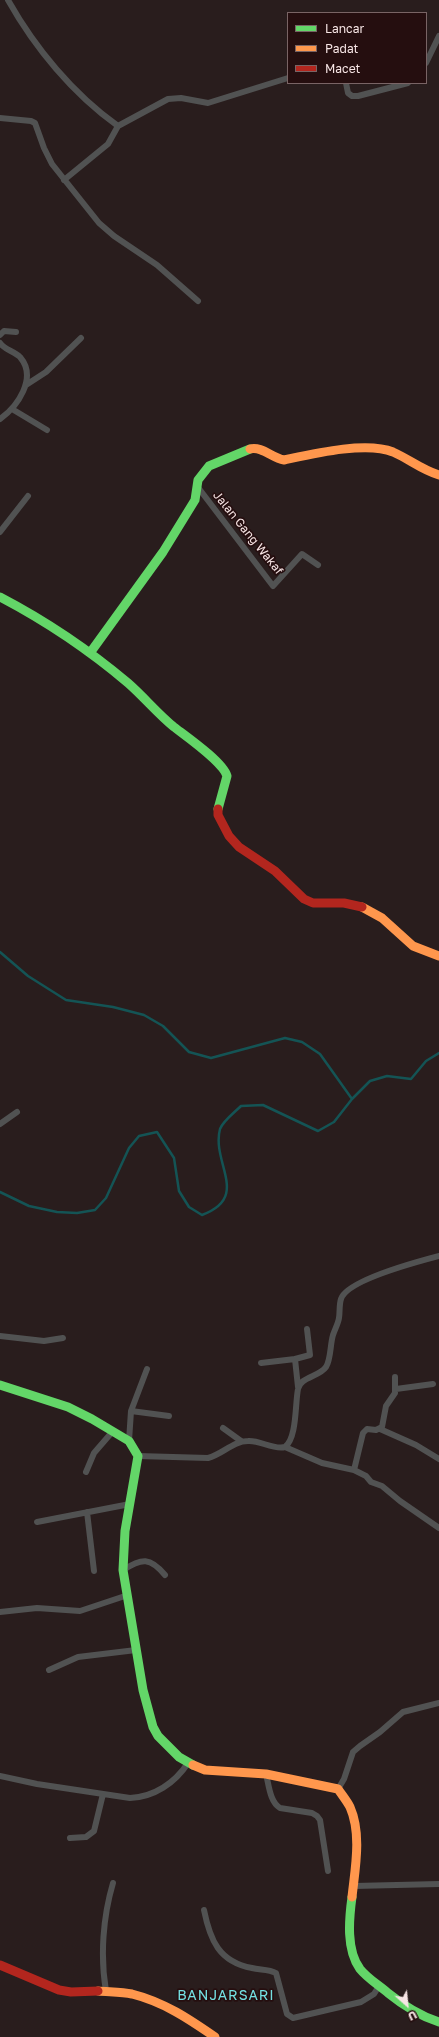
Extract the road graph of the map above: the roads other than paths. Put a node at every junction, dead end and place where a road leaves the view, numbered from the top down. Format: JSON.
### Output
{"nodes":[{"id":1,"x":8,"y":0,"type":"edge"},
{"id":2,"x":439,"y":36,"type":"edge"},
{"id":3,"x":427,"y":61,"type":"edge"},
{"id":4,"x":287,"y":78,"type":"edge"},
{"id":5,"x":346,"y":84,"type":"edge"},
{"id":6,"x":404,"y":84,"type":"edge"},
{"id":7,"x":0,"y":118,"type":"edge"},
{"id":8,"x":118,"y":126,"type":"junction"},
{"id":9,"x":64,"y":180,"type":"junction"},
{"id":10,"x":198,"y":301,"type":"dead end"},
{"id":11,"x":16,"y":332,"type":"dead end"},
{"id":12,"x":0,"y":335,"type":"edge"},
{"id":13,"x":81,"y":338,"type":"dead end"},
{"id":14,"x":0,"y":343,"type":"edge"},
{"id":15,"x":26,"y":385,"type":"junction"},
{"id":16,"x":12,"y":409,"type":"junction"},
{"id":17,"x":0,"y":420,"type":"edge"},
{"id":18,"x":47,"y":430,"type":"dead end"},
{"id":19,"x":439,"y":474,"type":"edge"},
{"id":20,"x":196,"y":486,"type":"junction"},
{"id":21,"x":28,"y":496,"type":"dead end"},
{"id":22,"x":0,"y":532,"type":"edge"},
{"id":23,"x":318,"y":565,"type":"dead end"},
{"id":24,"x":0,"y":597,"type":"edge"},
{"id":25,"x":90,"y":653,"type":"junction"},
{"id":26,"x":439,"y":956,"type":"edge"},
{"id":27,"x":17,"y":1112,"type":"dead end"},
{"id":28,"x":0,"y":1124,"type":"edge"},
{"id":29,"x":439,"y":1256,"type":"edge"},
{"id":30,"x":307,"y":1329,"type":"dead end"},
{"id":31,"x":0,"y":1336,"type":"edge"},
{"id":32,"x":63,"y":1338,"type":"dead end"},
{"id":33,"x":295,"y":1359,"type":"junction"},
{"id":34,"x":260,"y":1363,"type":"dead end"},
{"id":35,"x":148,"y":1369,"type":"dead end"},
{"id":36,"x":395,"y":1377,"type":"dead end"},
{"id":37,"x":0,"y":1384,"type":"edge"},
{"id":38,"x":433,"y":1384,"type":"dead end"},
{"id":39,"x":298,"y":1387,"type":"junction"},
{"id":40,"x":396,"y":1389,"type":"junction"},
{"id":41,"x":131,"y":1412,"type":"junction"},
{"id":42,"x":168,"y":1416,"type":"dead end"},
{"id":43,"x":223,"y":1428,"type":"dead end"},
{"id":44,"x":380,"y":1429,"type":"junction"},
{"id":45,"x":113,"y":1431,"type":"junction"},
{"id":46,"x":129,"y":1441,"type":"junction"},
{"id":47,"x":241,"y":1441,"type":"junction"},
{"id":48,"x":285,"y":1448,"type":"junction"},
{"id":49,"x":138,"y":1456,"type":"junction"},
{"id":50,"x":439,"y":1459,"type":"edge"},
{"id":51,"x":354,"y":1470,"type":"junction"},
{"id":52,"x":86,"y":1472,"type":"dead end"},
{"id":53,"x":130,"y":1504,"type":"junction"},
{"id":54,"x":87,"y":1512,"type":"junction"},
{"id":55,"x":38,"y":1522,"type":"dead end"},
{"id":56,"x":439,"y":1528,"type":"edge"},
{"id":57,"x":123,"y":1570,"type":"junction"},
{"id":58,"x":94,"y":1571,"type":"dead end"},
{"id":59,"x":165,"y":1575,"type":"dead end"},
{"id":60,"x":128,"y":1596,"type":"junction"},
{"id":61,"x":0,"y":1612,"type":"edge"},
{"id":62,"x":136,"y":1650,"type":"junction"},
{"id":63,"x":49,"y":1670,"type":"dead end"},
{"id":64,"x":439,"y":1703,"type":"edge"},
{"id":65,"x":188,"y":1763,"type":"junction"},
{"id":66,"x":266,"y":1774,"type":"junction"},
{"id":67,"x":0,"y":1776,"type":"edge"},
{"id":68,"x":338,"y":1790,"type":"junction"},
{"id":69,"x":103,"y":1794,"type":"junction"},
{"id":70,"x":70,"y":1838,"type":"dead end"},
{"id":71,"x":328,"y":1871,"type":"dead end"},
{"id":72,"x":113,"y":1883,"type":"dead end"},
{"id":73,"x":439,"y":1884,"type":"edge"},
{"id":74,"x":354,"y":1886,"type":"junction"},
{"id":75,"x":204,"y":1910,"type":"dead end"},
{"id":76,"x":0,"y":1965,"type":"edge"},
{"id":77,"x":379,"y":1986,"type":"junction"},
{"id":78,"x":106,"y":1992,"type":"junction"},
{"id":79,"x":439,"y":2022,"type":"edge"},
{"id":80,"x":215,"y":2037,"type":"edge"}],
"edges":[{"from":1,"to":8,"type":"street"},
{"from":2,"to":3,"type":"street"},
{"from":4,"to":8,"type":"street"},
{"from":5,"to":6,"type":"street"},
{"from":7,"to":9,"type":"street"},
{"from":8,"to":9,"type":"street"},
{"from":9,"to":10,"type":"street"},
{"from":11,"to":12,"type":"street"},
{"from":13,"to":15,"type":"street"},
{"from":14,"to":15,"type":"street"},
{"from":15,"to":16,"type":"street"},
{"from":16,"to":17,"type":"street"},
{"from":16,"to":18,"type":"street"},
{"from":19,"to":20,"type":"street"},
{"from":20,"to":23,"type":"street","name":"Jalan Gang Wakaf"},
{"from":20,"to":25,"type":"street"},
{"from":21,"to":22,"type":"street"},
{"from":24,"to":25,"type":"street"},
{"from":25,"to":26,"type":"street"},
{"from":27,"to":28,"type":"street"},
{"from":29,"to":39,"type":"street"},
{"from":30,"to":33,"type":"street"},
{"from":31,"to":32,"type":"street"},
{"from":33,"to":34,"type":"street"},
{"from":33,"to":39,"type":"street"},
{"from":35,"to":41,"type":"street"},
{"from":36,"to":40,"type":"street"},
{"from":37,"to":45,"type":"street"},
{"from":38,"to":40,"type":"street"},
{"from":39,"to":48,"type":"street"},
{"from":40,"to":44,"type":"street"},
{"from":41,"to":42,"type":"street"},
{"from":41,"to":46,"type":"street"},
{"from":43,"to":47,"type":"street"},
{"from":44,"to":50,"type":"street"},
{"from":44,"to":51,"type":"street"},
{"from":45,"to":46,"type":"street"},
{"from":45,"to":52,"type":"street"},
{"from":46,"to":49,"type":"street"},
{"from":47,"to":48,"type":"street"},
{"from":47,"to":49,"type":"street"},
{"from":48,"to":51,"type":"street"},
{"from":49,"to":53,"type":"street"},
{"from":51,"to":56,"type":"street"},
{"from":53,"to":54,"type":"street"},
{"from":53,"to":57,"type":"street"},
{"from":54,"to":55,"type":"street"},
{"from":54,"to":58,"type":"street"},
{"from":57,"to":59,"type":"street"},
{"from":57,"to":60,"type":"street"},
{"from":60,"to":61,"type":"street"},
{"from":60,"to":62,"type":"street"},
{"from":62,"to":63,"type":"street"},
{"from":62,"to":65,"type":"street"},
{"from":64,"to":68,"type":"street"},
{"from":65,"to":66,"type":"street"},
{"from":65,"to":69,"type":"street"},
{"from":66,"to":68,"type":"street"},
{"from":66,"to":71,"type":"street"},
{"from":67,"to":69,"type":"street"},
{"from":68,"to":74,"type":"street"},
{"from":69,"to":70,"type":"street"},
{"from":72,"to":78,"type":"street"},
{"from":73,"to":74,"type":"street"},
{"from":74,"to":77,"type":"street"},
{"from":75,"to":77,"type":"street"},
{"from":76,"to":78,"type":"street"},
{"from":77,"to":79,"type":"street"},
{"from":78,"to":80,"type":"street"}]}
